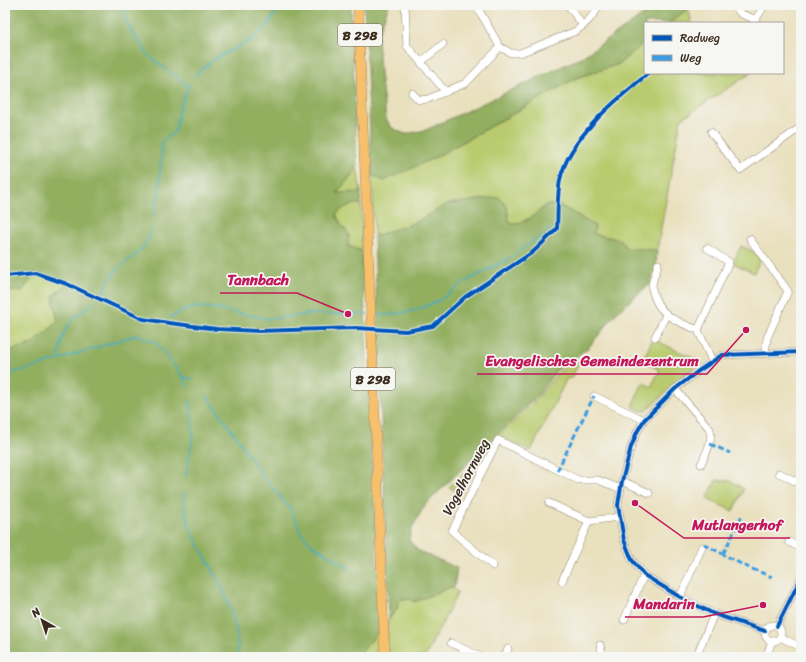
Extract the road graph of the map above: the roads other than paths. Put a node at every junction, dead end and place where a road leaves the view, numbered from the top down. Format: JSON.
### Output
{"nodes":[{"id":1,"x":358,"y":5,"type":"edge"},
{"id":2,"x":405,"y":5,"type":"edge"},
{"id":3,"x":476,"y":5,"type":"edge"},
{"id":4,"x":568,"y":5,"type":"edge"},
{"id":5,"x":599,"y":5,"type":"edge"},
{"id":6,"x":734,"y":5,"type":"edge"},
{"id":7,"x":766,"y":5,"type":"edge"},
{"id":8,"x":754,"y":21,"type":"edge"},
{"id":9,"x":584,"y":26,"type":"junction"},
{"id":10,"x":443,"y":44,"type":"dead end"},
{"id":11,"x":500,"y":47,"type":"junction"},
{"id":12,"x":421,"y":62,"type":"junction"},
{"id":13,"x":412,"y":92,"type":"dead end"},
{"id":14,"x":446,"y":92,"type":"junction"},
{"id":15,"x":801,"y":127,"type":"edge"},
{"id":16,"x":711,"y":132,"type":"dead end"},
{"id":17,"x":750,"y":239,"type":"dead end"},
{"id":18,"x":707,"y":248,"type":"dead end"},
{"id":19,"x":658,"y":264,"type":"dead end"},
{"id":20,"x":666,"y":315,"type":"junction"},
{"id":21,"x":698,"y":330,"type":"junction"},
{"id":22,"x":655,"y":337,"type":"dead end"},
{"id":23,"x":801,"y":352,"type":"edge"},
{"id":24,"x":765,"y":353,"type":"junction"},
{"id":25,"x":712,"y":361,"type":"junction"},
{"id":26,"x":675,"y":389,"type":"junction"},
{"id":27,"x":594,"y":396,"type":"dead end"},
{"id":28,"x":644,"y":420,"type":"junction"},
{"id":29,"x":701,"y":464,"type":"dead end"},
{"id":30,"x":779,"y":473,"type":"dead end"},
{"id":31,"x":622,"y":481,"type":"junction"},
{"id":32,"x":801,"y":484,"type":"edge"},
{"id":33,"x":621,"y":489,"type":"junction"},
{"id":34,"x":649,"y":493,"type":"dead end"},
{"id":35,"x":549,"y":503,"type":"dead end"},
{"id":36,"x":619,"y":517,"type":"junction"},
{"id":37,"x":589,"y":521,"type":"junction"},
{"id":38,"x":789,"y":542,"type":"dead end"},
{"id":39,"x":702,"y":547,"type":"dead end"},
{"id":40,"x":801,"y":548,"type":"edge"},
{"id":41,"x":493,"y":566,"type":"dead end"},
{"id":42,"x":644,"y":575,"type":"junction"},
{"id":43,"x":801,"y":578,"type":"edge"},
{"id":44,"x":562,"y":581,"type":"dead end"},
{"id":45,"x":680,"y":597,"type":"junction"},
{"id":46,"x":714,"y":614,"type":"junction"},
{"id":47,"x":624,"y":620,"type":"dead end"},
{"id":48,"x":777,"y":626,"type":"junction"},
{"id":49,"x":765,"y":631,"type":"junction"},
{"id":50,"x":780,"y":637,"type":"junction"},
{"id":51,"x":772,"y":641,"type":"junction"},
{"id":52,"x":451,"y":643,"type":"dead end"},
{"id":53,"x":600,"y":646,"type":"dead end"},
{"id":54,"x":801,"y":647,"type":"edge"},
{"id":55,"x":508,"y":649,"type":"dead end"},
{"id":56,"x":385,"y":657,"type":"edge"},
{"id":57,"x":481,"y":657,"type":"edge"},
{"id":58,"x":504,"y":657,"type":"edge"},
{"id":59,"x":603,"y":657,"type":"edge"},
{"id":60,"x":696,"y":657,"type":"edge"},
{"id":61,"x":766,"y":657,"type":"edge"}],
"edges":[{"from":1,"to":56,"type":"main road","number":"B 298"},
{"from":2,"to":12,"type":"street"},
{"from":3,"to":11,"type":"street"},
{"from":4,"to":9,"type":"street"},
{"from":5,"to":9,"type":"street"},
{"from":6,"to":8,"type":"street"},
{"from":7,"to":8,"type":"street"},
{"from":9,"to":11,"type":"street"},
{"from":10,"to":12,"type":"street"},
{"from":11,"to":14,"type":"street"},
{"from":12,"to":14,"type":"street"},
{"from":13,"to":14,"type":"street"},
{"from":15,"to":16,"type":"street"},
{"from":17,"to":24,"type":"street"},
{"from":18,"to":21,"type":"street"},
{"from":19,"to":20,"type":"street"},
{"from":20,"to":21,"type":"street"},
{"from":20,"to":22,"type":"street"},
{"from":21,"to":25,"type":"street"},
{"from":23,"to":24,"type":"street"},
{"from":24,"to":25,"type":"street"},
{"from":25,"to":26,"type":"street"},
{"from":26,"to":28,"type":"street"},
{"from":26,"to":29,"type":"street"},
{"from":27,"to":28,"type":"street"},
{"from":28,"to":31,"type":"street"},
{"from":30,"to":32,"type":"street"},
{"from":31,"to":33,"type":"street"},
{"from":31,"to":34,"type":"street"},
{"from":33,"to":36,"type":"street"},
{"from":33,"to":41,"type":"street","name":"Vogelhornweg"},
{"from":35,"to":37,"type":"street"},
{"from":36,"to":37,"type":"street"},
{"from":36,"to":42,"type":"street"},
{"from":37,"to":44,"type":"street"},
{"from":38,"to":40,"type":"street"},
{"from":39,"to":45,"type":"street"},
{"from":42,"to":45,"type":"street"},
{"from":42,"to":47,"type":"street"},
{"from":43,"to":48,"type":"street"},
{"from":45,"to":46,"type":"street"},
{"from":46,"to":49,"type":"street"},
{"from":46,"to":60,"type":"street"},
{"from":48,"to":49,"type":"street"},
{"from":48,"to":50,"type":"street"},
{"from":49,"to":51,"type":"street"},
{"from":50,"to":51,"type":"street"},
{"from":50,"to":54,"type":"street"},
{"from":51,"to":61,"type":"street"},
{"from":52,"to":57,"type":"street"},
{"from":53,"to":59,"type":"street"},
{"from":55,"to":58,"type":"street"}]}
